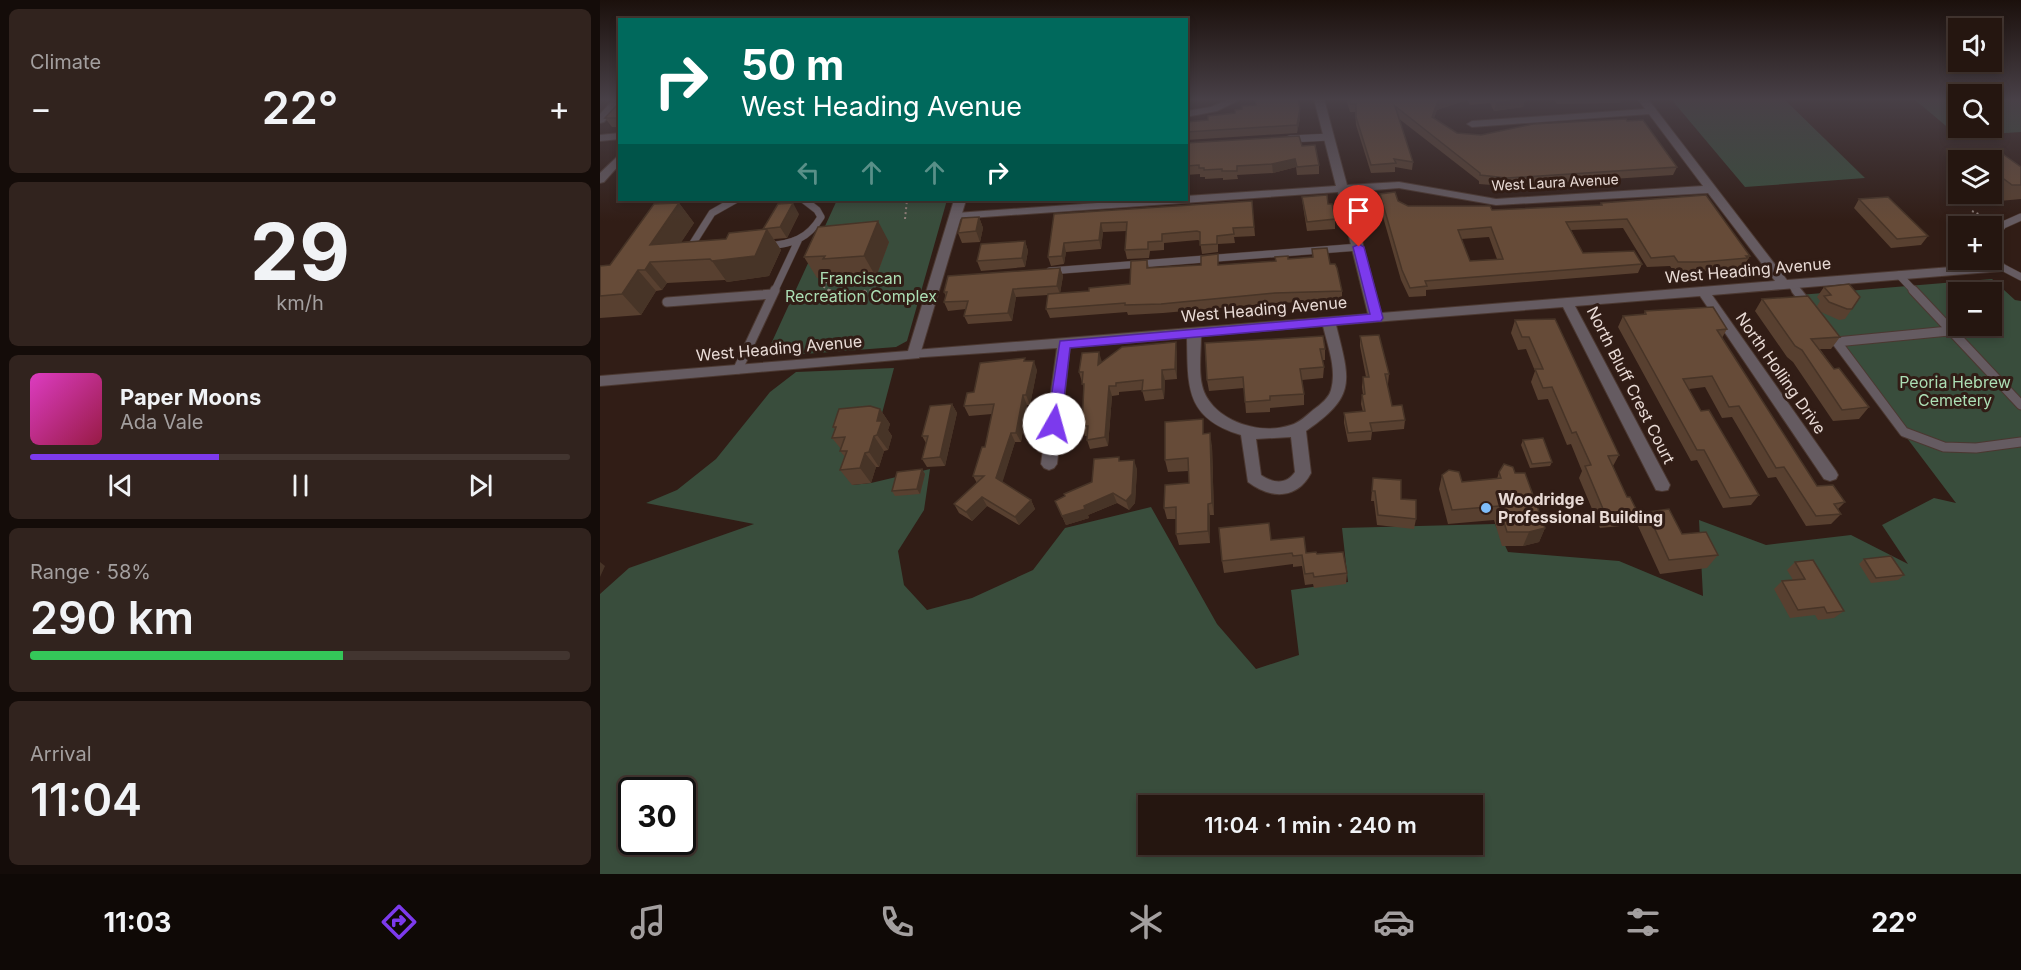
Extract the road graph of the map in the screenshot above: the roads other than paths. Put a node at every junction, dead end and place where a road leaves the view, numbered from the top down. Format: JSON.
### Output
{"nodes":[{"id":1,"x":1331,"y":140,"type":"edge"},
{"id":2,"x":1674,"y":140,"type":"edge"},
{"id":3,"x":618,"y":159,"type":"edge"},
{"id":4,"x":600,"y":180,"type":"edge"},
{"id":5,"x":1343,"y":188,"type":"junction"},
{"id":6,"x":1711,"y":189,"type":"junction"},
{"id":7,"x":1188,"y":199,"type":"edge"},
{"id":8,"x":733,"y":201,"type":"edge"},
{"id":9,"x":805,"y":201,"type":"edge"},
{"id":10,"x":960,"y":201,"type":"edge"},
{"id":11,"x":1167,"y":201,"type":"edge"},
{"id":12,"x":956,"y":216,"type":"junction"},
{"id":13,"x":2021,"y":218,"type":"edge"},
{"id":14,"x":2002,"y":226,"type":"edge"},
{"id":15,"x":798,"y":241,"type":"junction"},
{"id":16,"x":753,"y":247,"type":"edge"},
{"id":17,"x":1359,"y":247,"type":"junction"},
{"id":18,"x":699,"y":250,"type":"edge"},
{"id":19,"x":2002,"y":267,"type":"edge"},
{"id":20,"x":1963,"y":270,"type":"edge"},
{"id":21,"x":1045,"y":271,"type":"edge"},
{"id":22,"x":1899,"y":275,"type":"junction"},
{"id":23,"x":2021,"y":277,"type":"edge"},
{"id":24,"x":1788,"y":284,"type":"junction"},
{"id":25,"x":1704,"y":292,"type":"junction"},
{"id":26,"x":773,"y":294,"type":"junction"},
{"id":27,"x":667,"y":302,"type":"dead end"},
{"id":28,"x":1568,"y":302,"type":"junction"},
{"id":29,"x":1815,"y":314,"type":"edge"},
{"id":30,"x":1377,"y":318,"type":"junction"},
{"id":31,"x":1329,"y":322,"type":"junction"},
{"id":32,"x":1822,"y":323,"type":"edge"},
{"id":33,"x":1948,"y":330,"type":"edge"},
{"id":34,"x":1948,"y":331,"type":"edge"},
{"id":35,"x":1194,"y":333,"type":"junction"},
{"id":36,"x":1954,"y":336,"type":"edge"},
{"id":37,"x":1836,"y":342,"type":"junction"},
{"id":38,"x":1064,"y":344,"type":"junction"},
{"id":39,"x":914,"y":355,"type":"junction"},
{"id":40,"x":738,"y":369,"type":"junction"},
{"id":41,"x":600,"y":381,"type":"edge"},
{"id":42,"x":2021,"y":405,"type":"edge"},
{"id":43,"x":1298,"y":429,"type":"junction"},
{"id":44,"x":1248,"y":432,"type":"junction"},
{"id":45,"x":2021,"y":442,"type":"edge"},
{"id":46,"x":1049,"y":464,"type":"dead end"},
{"id":47,"x":1830,"y":475,"type":"dead end"},
{"id":48,"x":1662,"y":485,"type":"dead end"}],
"edges":[{"from":1,"to":5,"type":"street"},
{"from":2,"to":6,"type":"street"},
{"from":3,"to":4,"type":"street"},
{"from":5,"to":6,"type":"street","name":"West Laura Avenue"},
{"from":5,"to":7,"type":"street","name":"West Laura Avenue"},
{"from":5,"to":17,"type":"street"},
{"from":6,"to":24,"type":"street"},
{"from":8,"to":18,"type":"lane"},
{"from":9,"to":15,"type":"lane"},
{"from":10,"to":12,"type":"street"},
{"from":11,"to":12,"type":"street"},
{"from":12,"to":39,"type":"street"},
{"from":13,"to":14,"type":"lane"},
{"from":15,"to":16,"type":"lane"},
{"from":15,"to":26,"type":"lane"},
{"from":17,"to":21,"type":"lane"},
{"from":17,"to":30,"type":"street"},
{"from":19,"to":23,"type":"lane"},
{"from":20,"to":22,"type":"street","name":"West Heading Avenue"},
{"from":22,"to":24,"type":"street","name":"West Heading Avenue"},
{"from":22,"to":33,"type":"lane"},
{"from":24,"to":25,"type":"street","name":"West Heading Avenue"},
{"from":24,"to":29,"type":"lane"},
{"from":25,"to":28,"type":"street","name":"West Heading Avenue"},
{"from":25,"to":47,"type":"street","name":"North Holling Drive"},
{"from":26,"to":27,"type":"lane"},
{"from":26,"to":40,"type":"lane"},
{"from":28,"to":30,"type":"street","name":"West Heading Avenue"},
{"from":28,"to":48,"type":"street","name":"North Bluff Crest Court"},
{"from":30,"to":31,"type":"street","name":"West Heading Avenue"},
{"from":31,"to":35,"type":"street","name":"West Heading Avenue"},
{"from":31,"to":43,"type":"street"},
{"from":32,"to":37,"type":"lane"},
{"from":34,"to":37,"type":"lane"},
{"from":35,"to":38,"type":"street","name":"West Heading Avenue"},
{"from":35,"to":44,"type":"street"},
{"from":36,"to":42,"type":"lane"},
{"from":37,"to":45,"type":"lane"},
{"from":38,"to":39,"type":"street","name":"West Heading Avenue"},
{"from":38,"to":46,"type":"street"},
{"from":39,"to":40,"type":"street","name":"West Heading Avenue"},
{"from":40,"to":41,"type":"street","name":"West Heading Avenue"},
{"from":43,"to":44,"type":"street"},
{"from":43,"to":44,"type":"street"}]}
